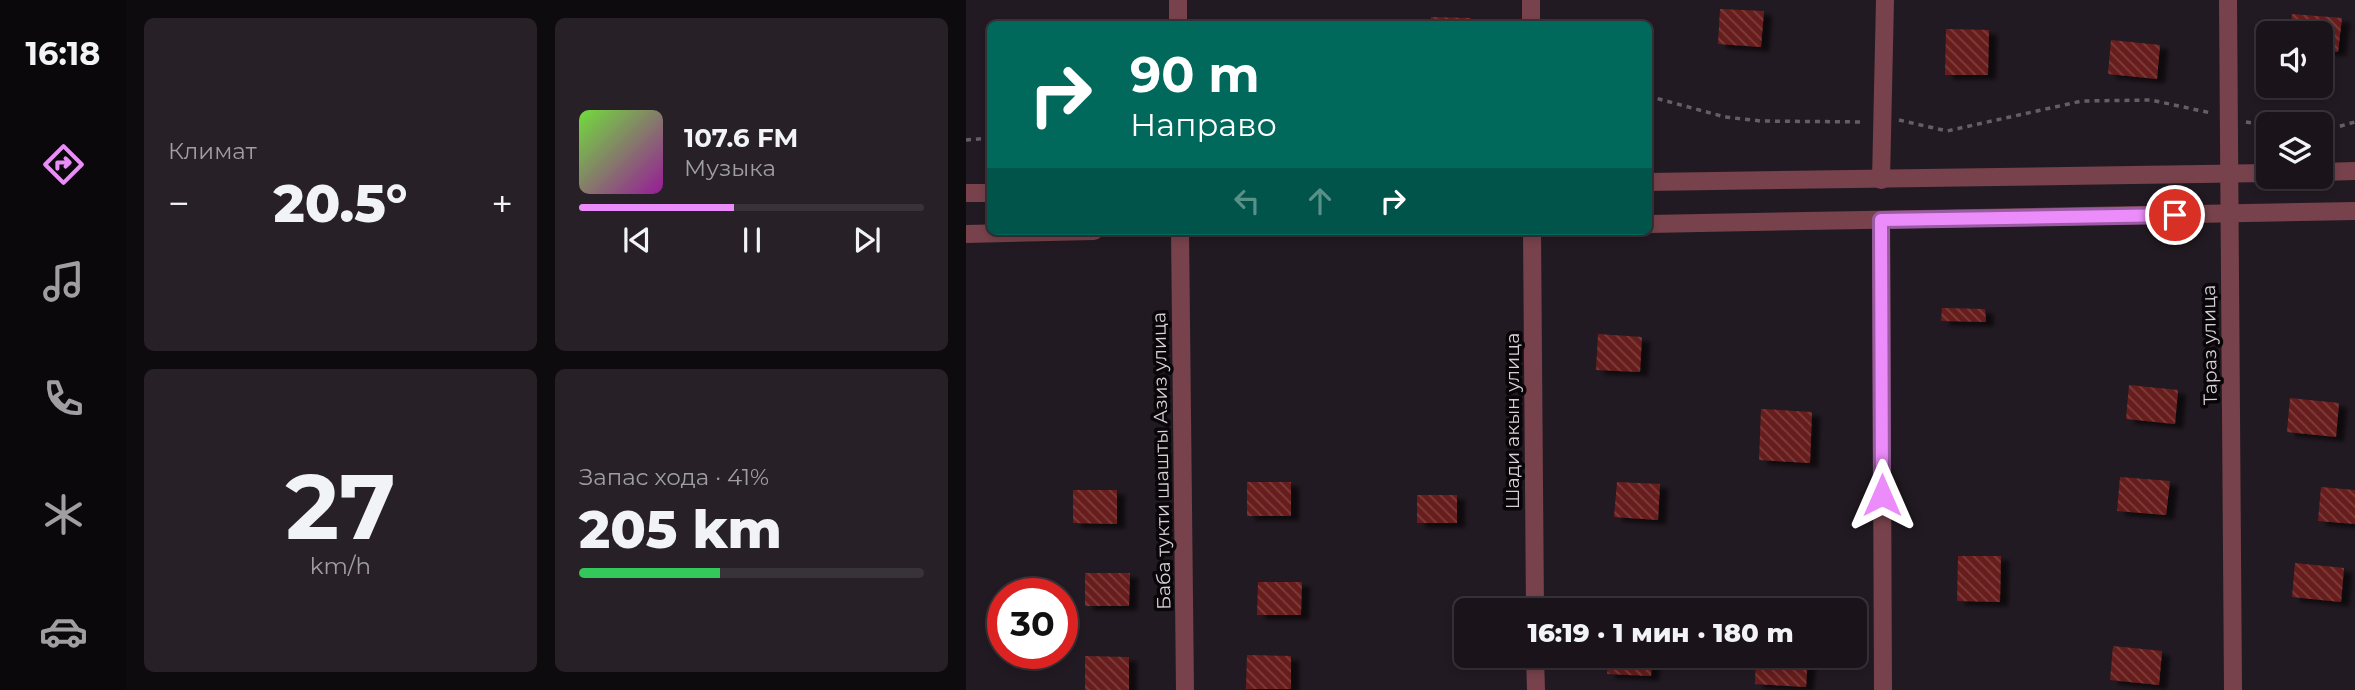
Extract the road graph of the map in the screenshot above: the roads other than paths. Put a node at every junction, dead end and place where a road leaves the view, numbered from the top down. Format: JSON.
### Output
{"nodes":[{"id":1,"x":1178,"y":0,"type":"edge"},
{"id":2,"x":1531,"y":0,"type":"edge"},
{"id":3,"x":1885,"y":0,"type":"edge"},
{"id":4,"x":2228,"y":0,"type":"edge"},
{"id":5,"x":1178,"y":21,"type":"edge"},
{"id":6,"x":1531,"y":21,"type":"edge"},
{"id":7,"x":2355,"y":171,"type":"edge"},
{"id":8,"x":2333,"y":172,"type":"edge"},
{"id":9,"x":2256,"y":173,"type":"edge"},
{"id":10,"x":2228,"y":174,"type":"junction"},
{"id":11,"x":1881,"y":180,"type":"junction"},
{"id":12,"x":1652,"y":181,"type":"edge"},
{"id":13,"x":966,"y":193,"type":"edge"},
{"id":14,"x":987,"y":193,"type":"edge"},
{"id":15,"x":2355,"y":211,"type":"edge"},
{"id":16,"x":2229,"y":214,"type":"junction"},
{"id":17,"x":1881,"y":220,"type":"junction"},
{"id":18,"x":1652,"y":225,"type":"edge"},
{"id":19,"x":966,"y":234,"type":"edge"},
{"id":20,"x":987,"y":234,"type":"edge"},
{"id":21,"x":1180,"y":235,"type":"edge"},
{"id":22,"x":1532,"y":235,"type":"edge"},
{"id":23,"x":1535,"y":598,"type":"edge"},
{"id":24,"x":1535,"y":668,"type":"edge"},
{"id":25,"x":1185,"y":690,"type":"edge"},
{"id":26,"x":1536,"y":690,"type":"edge"},
{"id":27,"x":1883,"y":690,"type":"edge"},
{"id":28,"x":2234,"y":690,"type":"edge"}],
"edges":[{"from":1,"to":5,"type":"street"},
{"from":2,"to":6,"type":"street"},
{"from":3,"to":11,"type":"street"},
{"from":4,"to":10,"type":"street","name":"Тараз улица"},
{"from":7,"to":8,"type":"street"},
{"from":9,"to":10,"type":"street"},
{"from":10,"to":11,"type":"street"},
{"from":10,"to":16,"type":"street","name":"Тараз улица"},
{"from":11,"to":12,"type":"street"},
{"from":13,"to":14,"type":"street"},
{"from":15,"to":16,"type":"street"},
{"from":16,"to":17,"type":"street"},
{"from":16,"to":28,"type":"street","name":"Тараз улица"},
{"from":17,"to":18,"type":"street"},
{"from":17,"to":27,"type":"street"},
{"from":19,"to":20,"type":"street"},
{"from":21,"to":25,"type":"street","name":"Баба тукти шашты Азиз улица"},
{"from":22,"to":23,"type":"street","name":"Шади акын улица"},
{"from":24,"to":26,"type":"street"}]}
